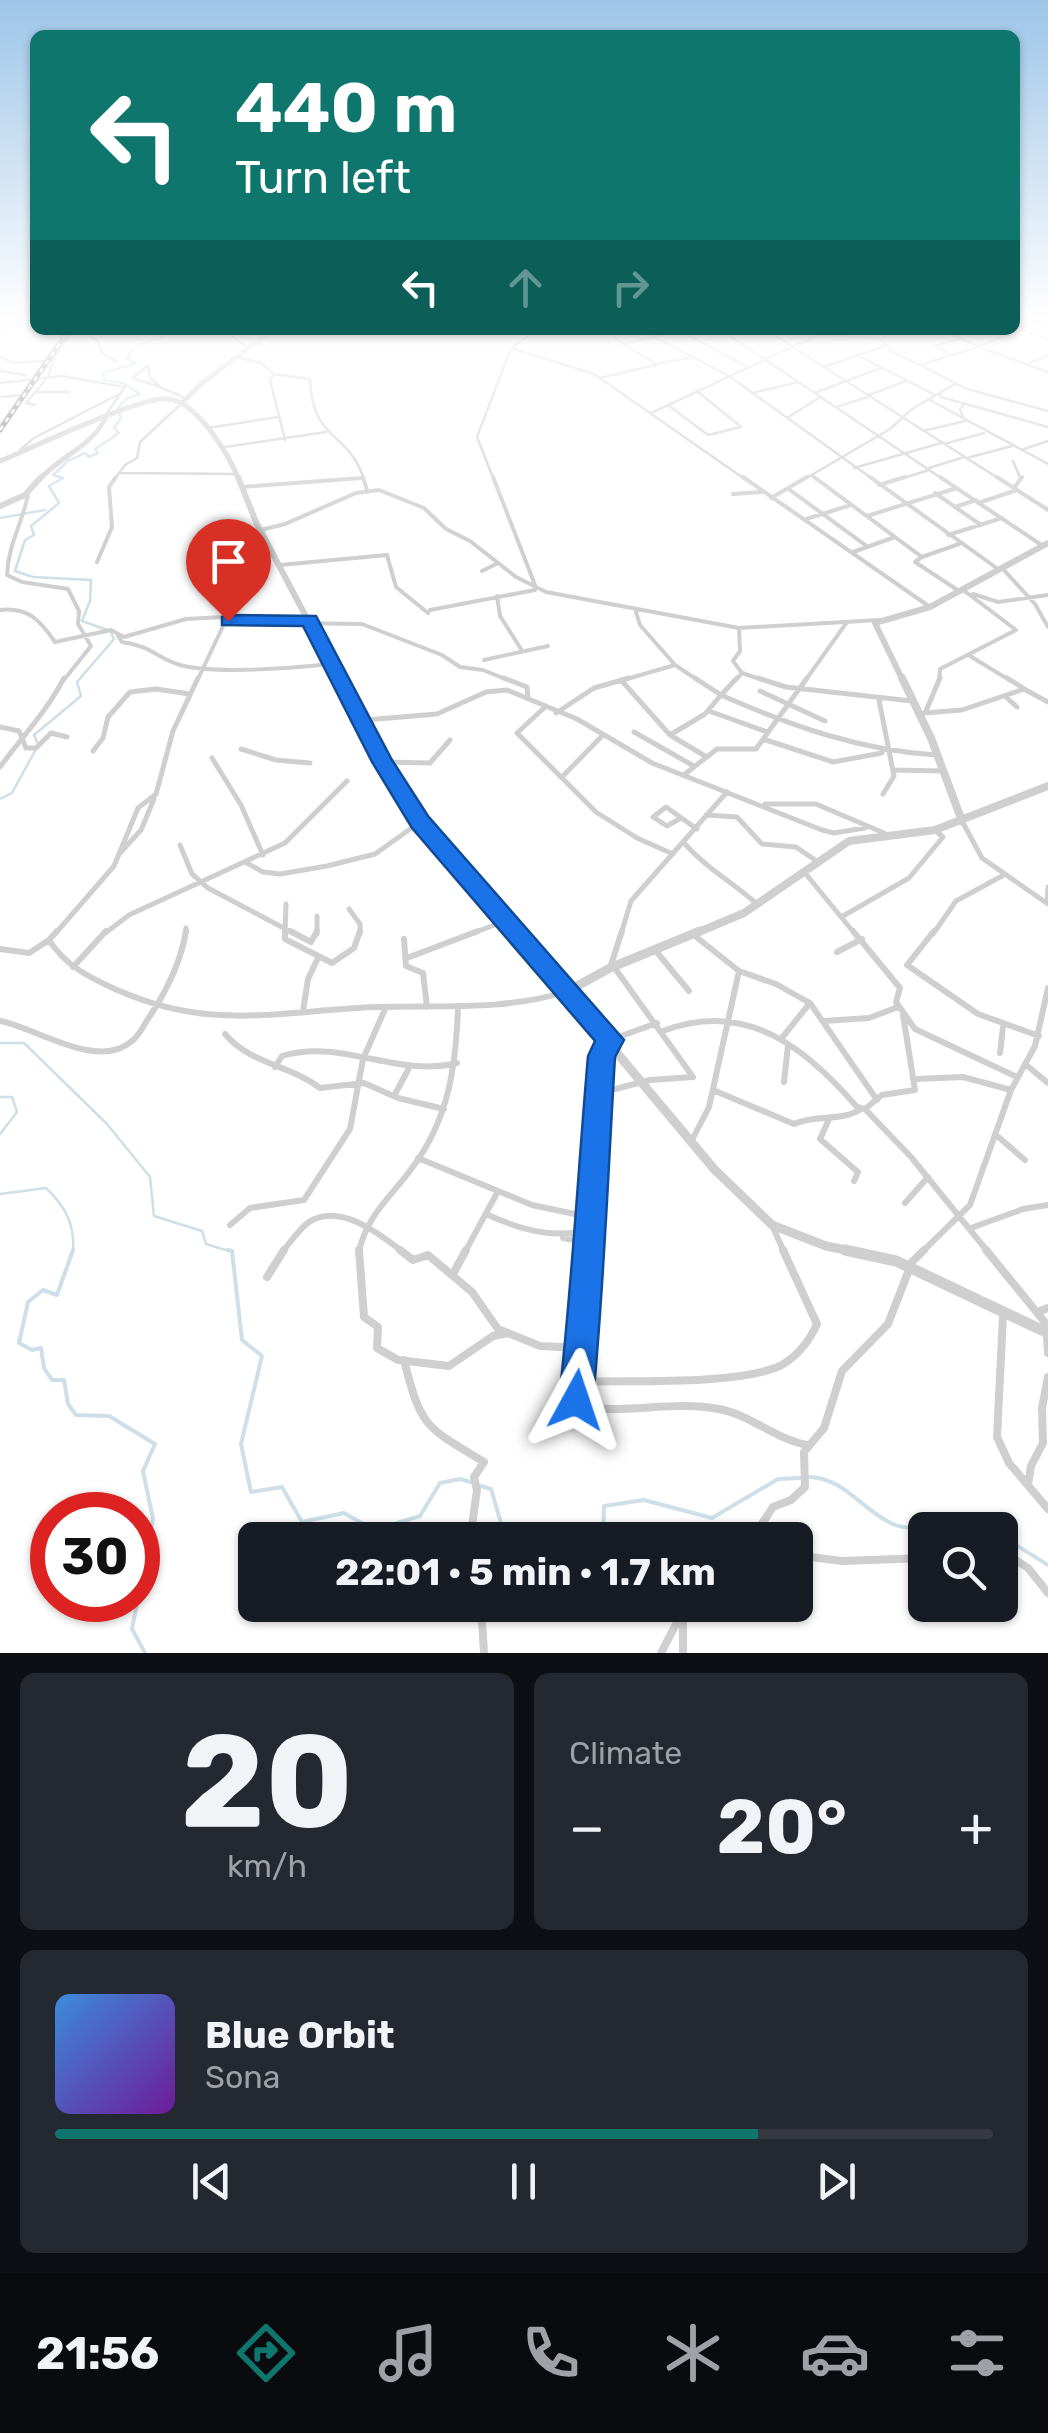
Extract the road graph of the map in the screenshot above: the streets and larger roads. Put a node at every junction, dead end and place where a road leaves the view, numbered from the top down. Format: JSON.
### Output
{"nodes":[{"id":1,"x":20,"y":396,"type":"edge"},
{"id":2,"x":31,"y":396,"type":"edge"},
{"id":3,"x":116,"y":396,"type":"edge"},
{"id":4,"x":120,"y":396,"type":"edge"},
{"id":5,"x":177,"y":396,"type":"edge"},
{"id":6,"x":189,"y":396,"type":"edge"},
{"id":7,"x":275,"y":396,"type":"edge"},
{"id":8,"x":310,"y":396,"type":"edge"},
{"id":9,"x":493,"y":396,"type":"edge"},
{"id":10,"x":625,"y":396,"type":"edge"},
{"id":11,"x":686,"y":396,"type":"edge"},
{"id":12,"x":703,"y":396,"type":"edge"},
{"id":13,"x":756,"y":396,"type":"edge"},
{"id":14,"x":870,"y":396,"type":"joint"},
{"id":15,"x":933,"y":396,"type":"edge"},
{"id":16,"x":939,"y":396,"type":"edge"},
{"id":17,"x":997,"y":396,"type":"edge"},
{"id":18,"x":820,"y":397,"type":"joint"},
{"id":19,"x":928,"y":399,"type":"junction"},
{"id":20,"x":184,"y":400,"type":"junction"},
{"id":21,"x":964,"y":404,"type":"junction"},
{"id":22,"x":35,"y":405,"type":"dead end"},
{"id":23,"x":668,"y":405,"type":"junction"},
{"id":24,"x":836,"y":407,"type":"junction"},
{"id":25,"x":1048,"y":411,"type":"edge"},
{"id":26,"x":651,"y":414,"type":"junction"},
{"id":27,"x":903,"y":417,"type":"junction"},
{"id":28,"x":106,"y":418,"type":"junction"},
{"id":29,"x":278,"y":418,"type":"junction"},
{"id":30,"x":787,"y":418,"type":"junction"},
{"id":31,"x":964,"y":420,"type":"junction"},
{"id":32,"x":0,"y":426,"type":"edge"},
{"id":33,"x":1048,"y":427,"type":"edge"},
{"id":34,"x":208,"y":428,"type":"junction"},
{"id":35,"x":923,"y":431,"type":"junction"},
{"id":36,"x":327,"y":432,"type":"junction"},
{"id":37,"x":984,"y":433,"type":"junction"},
{"id":38,"x":878,"y":435,"type":"junction"},
{"id":39,"x":285,"y":441,"type":"junction"},
{"id":40,"x":1047,"y":442,"type":"edge"},
{"id":41,"x":942,"y":444,"type":"junction"},
{"id":42,"x":1012,"y":446,"type":"junction"},
{"id":43,"x":225,"y":448,"type":"junction"},
{"id":44,"x":20,"y":450,"type":"junction"},
{"id":45,"x":1021,"y":450,"type":"junction"},
{"id":46,"x":904,"y":453,"type":"junction"},
{"id":47,"x":841,"y":458,"type":"junction"},
{"id":48,"x":966,"y":458,"type":"junction"},
{"id":49,"x":0,"y":461,"type":"edge"},
{"id":50,"x":1013,"y":461,"type":"dead end"},
{"id":51,"x":1048,"y":464,"type":"edge"},
{"id":52,"x":854,"y":468,"type":"junction"},
{"id":53,"x":928,"y":469,"type":"junction"},
{"id":54,"x":122,"y":473,"type":"junction"},
{"id":55,"x":237,"y":474,"type":"junction"},
{"id":56,"x":812,"y":476,"type":"junction"},
{"id":57,"x":362,"y":478,"type":"junction"},
{"id":58,"x":878,"y":486,"type":"junction"},
{"id":59,"x":242,"y":487,"type":"junction"},
{"id":60,"x":957,"y":488,"type":"junction"},
{"id":61,"x":789,"y":489,"type":"junction"},
{"id":62,"x":1016,"y":489,"type":"junction"},
{"id":63,"x":367,"y":490,"type":"junction"},
{"id":64,"x":29,"y":492,"type":"junction"},
{"id":65,"x":761,"y":492,"type":"junction"},
{"id":66,"x":732,"y":494,"type":"dead end"},
{"id":67,"x":934,"y":494,"type":"junction"},
{"id":68,"x":772,"y":498,"type":"junction"},
{"id":69,"x":977,"y":502,"type":"junction"},
{"id":70,"x":903,"y":503,"type":"junction"},
{"id":71,"x":851,"y":504,"type":"junction"},
{"id":72,"x":0,"y":506,"type":"edge"},
{"id":73,"x":954,"y":507,"type":"junction"},
{"id":74,"x":1048,"y":510,"type":"edge"},
{"id":75,"x":822,"y":514,"type":"junction"},
{"id":76,"x":867,"y":516,"type":"junction"},
{"id":77,"x":1002,"y":518,"type":"junction"},
{"id":78,"x":804,"y":519,"type":"junction"},
{"id":79,"x":981,"y":525,"type":"junction"},
{"id":80,"x":261,"y":530,"type":"junction"},
{"id":81,"x":948,"y":536,"type":"junction"},
{"id":82,"x":896,"y":537,"type":"junction"},
{"id":83,"x":960,"y":544,"type":"junction"},
{"id":84,"x":868,"y":547,"type":"junction"},
{"id":85,"x":1045,"y":547,"type":"edge"},
{"id":86,"x":273,"y":552,"type":"junction"},
{"id":87,"x":852,"y":552,"type":"junction"},
{"id":88,"x":922,"y":557,"type":"junction"},
{"id":89,"x":96,"y":562,"type":"dead end"},
{"id":90,"x":498,"y":563,"type":"junction"},
{"id":91,"x":280,"y":565,"type":"junction"},
{"id":92,"x":999,"y":568,"type":"junction"},
{"id":93,"x":482,"y":572,"type":"dead end"},
{"id":94,"x":538,"y":588,"type":"junction"},
{"id":95,"x":962,"y":591,"type":"junction"},
{"id":96,"x":1048,"y":594,"type":"edge"},
{"id":97,"x":497,"y":596,"type":"junction"},
{"id":98,"x":1030,"y":598,"type":"junction"},
{"id":99,"x":930,"y":607,"type":"junction"},
{"id":100,"x":635,"y":609,"type":"junction"},
{"id":101,"x":0,"y":610,"type":"edge"},
{"id":102,"x":224,"y":620,"type":"junction"},
{"id":103,"x":310,"y":620,"type":"junction"},
{"id":104,"x":849,"y":620,"type":"junction"},
{"id":105,"x":878,"y":620,"type":"junction"},
{"id":106,"x":1048,"y":626,"type":"edge"},
{"id":107,"x":739,"y":628,"type":"junction"},
{"id":108,"x":88,"y":636,"type":"junction"},
{"id":109,"x":118,"y":636,"type":"junction"},
{"id":110,"x":548,"y":646,"type":"dead end"},
{"id":111,"x":521,"y":649,"type":"junction"},
{"id":112,"x":970,"y":656,"type":"junction"},
{"id":113,"x":484,"y":660,"type":"dead end"},
{"id":114,"x":331,"y":664,"type":"junction"},
{"id":115,"x":207,"y":665,"type":"junction"},
{"id":116,"x":675,"y":665,"type":"junction"},
{"id":117,"x":742,"y":673,"type":"junction"},
{"id":118,"x":620,"y":680,"type":"junction"},
{"id":119,"x":799,"y":687,"type":"junction"},
{"id":120,"x":1024,"y":689,"type":"junction"},
{"id":121,"x":760,"y":690,"type":"dead end"},
{"id":122,"x":190,"y":694,"type":"junction"},
{"id":123,"x":721,"y":695,"type":"junction"},
{"id":124,"x":1005,"y":696,"type":"junction"},
{"id":125,"x":528,"y":699,"type":"junction"},
{"id":126,"x":879,"y":700,"type":"junction"},
{"id":127,"x":915,"y":700,"type":"junction"},
{"id":128,"x":1048,"y":702,"type":"edge"},
{"id":129,"x":786,"y":705,"type":"junction"},
{"id":130,"x":546,"y":707,"type":"junction"},
{"id":131,"x":1017,"y":707,"type":"dead end"},
{"id":132,"x":708,"y":710,"type":"junction"},
{"id":133,"x":556,"y":713,"type":"junction"},
{"id":134,"x":922,"y":713,"type":"junction"},
{"id":135,"x":361,"y":720,"type":"junction"},
{"id":136,"x":778,"y":720,"type":"junction"},
{"id":137,"x":825,"y":721,"type":"dead end"},
{"id":138,"x":0,"y":727,"type":"edge"},
{"id":139,"x":634,"y":732,"type":"dead end"},
{"id":140,"x":767,"y":732,"type":"junction"},
{"id":141,"x":670,"y":735,"type":"junction"},
{"id":142,"x":22,"y":736,"type":"junction"},
{"id":143,"x":602,"y":736,"type":"junction"},
{"id":144,"x":67,"y":737,"type":"dead end"},
{"id":145,"x":450,"y":740,"type":"dead end"},
{"id":146,"x":763,"y":740,"type":"junction"},
{"id":147,"x":241,"y":749,"type":"dead end"},
{"id":148,"x":94,"y":751,"type":"dead end"},
{"id":149,"x":888,"y":753,"type":"junction"},
{"id":150,"x":938,"y":755,"type":"junction"},
{"id":151,"x":705,"y":756,"type":"junction"},
{"id":152,"x":212,"y":758,"type":"dead end"},
{"id":153,"x":383,"y":762,"type":"junction"},
{"id":154,"x":310,"y":763,"type":"dead end"},
{"id":155,"x":692,"y":765,"type":"junction"},
{"id":156,"x":0,"y":767,"type":"edge"},
{"id":157,"x":893,"y":770,"type":"junction"},
{"id":158,"x":944,"y":771,"type":"junction"},
{"id":159,"x":684,"y":775,"type":"junction"},
{"id":160,"x":561,"y":778,"type":"junction"},
{"id":161,"x":347,"y":781,"type":"dead end"},
{"id":162,"x":1048,"y":786,"type":"edge"},
{"id":163,"x":727,"y":792,"type":"junction"},
{"id":164,"x":883,"y":794,"type":"dead end"},
{"id":165,"x":155,"y":796,"type":"junction"},
{"id":166,"x":762,"y":804,"type":"junction"},
{"id":167,"x":706,"y":816,"type":"junction"},
{"id":168,"x":681,"y":818,"type":"junction"},
{"id":169,"x":420,"y":822,"type":"junction"},
{"id":170,"x":962,"y":822,"type":"junction"},
{"id":171,"x":865,"y":828,"type":"junction"},
{"id":172,"x":697,"y":829,"type":"junction"},
{"id":173,"x":935,"y":830,"type":"junction"},
{"id":174,"x":884,"y":834,"type":"junction"},
{"id":175,"x":684,"y":843,"type":"junction"},
{"id":176,"x":180,"y":845,"type":"dead end"},
{"id":177,"x":121,"y":852,"type":"junction"},
{"id":178,"x":672,"y":854,"type":"junction"},
{"id":179,"x":263,"y":855,"type":"junction"},
{"id":180,"x":245,"y":862,"type":"junction"},
{"id":181,"x":818,"y":862,"type":"junction"},
{"id":182,"x":804,"y":873,"type":"junction"},
{"id":183,"x":1002,"y":876,"type":"junction"},
{"id":184,"x":201,"y":883,"type":"junction"},
{"id":185,"x":1048,"y":887,"type":"edge"},
{"id":186,"x":286,"y":904,"type":"dead end"},
{"id":187,"x":757,"y":904,"type":"junction"},
{"id":188,"x":1047,"y":904,"type":"edge"},
{"id":189,"x":349,"y":910,"type":"dead end"},
{"id":190,"x":317,"y":916,"type":"dead end"},
{"id":191,"x":841,"y":916,"type":"junction"},
{"id":192,"x":507,"y":920,"type":"junction"},
{"id":193,"x":186,"y":928,"type":"dead end"},
{"id":194,"x":284,"y":930,"type":"junction"},
{"id":195,"x":696,"y":936,"type":"junction"},
{"id":196,"x":404,"y":939,"type":"dead end"},
{"id":197,"x":862,"y":939,"type":"junction"},
{"id":198,"x":50,"y":940,"type":"junction"},
{"id":199,"x":0,"y":949,"type":"edge"},
{"id":200,"x":654,"y":950,"type":"junction"},
{"id":201,"x":838,"y":952,"type":"dead end"},
{"id":202,"x":319,"y":957,"type":"junction"},
{"id":203,"x":407,"y":958,"type":"junction"},
{"id":204,"x":73,"y":967,"type":"junction"},
{"id":205,"x":612,"y":967,"type":"junction"},
{"id":206,"x":739,"y":971,"type":"junction"},
{"id":207,"x":1048,"y":988,"type":"edge"},
{"id":208,"x":689,"y":990,"type":"dead end"},
{"id":209,"x":568,"y":991,"type":"junction"},
{"id":210,"x":809,"y":1002,"type":"junction"},
{"id":211,"x":157,"y":1005,"type":"junction"},
{"id":212,"x":458,"y":1006,"type":"junction"},
{"id":213,"x":386,"y":1007,"type":"junction"},
{"id":214,"x":427,"y":1007,"type":"junction"},
{"id":215,"x":898,"y":1008,"type":"junction"},
{"id":216,"x":302,"y":1011,"type":"junction"},
{"id":217,"x":903,"y":1015,"type":"junction"},
{"id":218,"x":0,"y":1021,"type":"edge"},
{"id":219,"x":824,"y":1021,"type":"junction"},
{"id":220,"x":728,"y":1022,"type":"junction"},
{"id":221,"x":657,"y":1023,"type":"junction"},
{"id":222,"x":1003,"y":1025,"type":"junction"},
{"id":223,"x":662,"y":1031,"type":"junction"},
{"id":224,"x":224,"y":1034,"type":"dead end"},
{"id":225,"x":1039,"y":1036,"type":"junction"},
{"id":226,"x":610,"y":1040,"type":"junction"},
{"id":227,"x":784,"y":1041,"type":"junction"},
{"id":228,"x":1000,"y":1054,"type":"dead end"},
{"id":229,"x":364,"y":1059,"type":"junction"},
{"id":230,"x":457,"y":1064,"type":"junction"},
{"id":231,"x":1025,"y":1064,"type":"junction"},
{"id":232,"x":276,"y":1068,"type":"junction"},
{"id":233,"x":408,"y":1070,"type":"junction"},
{"id":234,"x":1018,"y":1077,"type":"junction"},
{"id":235,"x":916,"y":1079,"type":"junction"},
{"id":236,"x":1046,"y":1080,"type":"edge"},
{"id":237,"x":784,"y":1082,"type":"dead end"},
{"id":238,"x":358,"y":1083,"type":"junction"},
{"id":239,"x":645,"y":1084,"type":"junction"},
{"id":240,"x":713,"y":1090,"type":"junction"},
{"id":241,"x":1011,"y":1090,"type":"junction"},
{"id":242,"x":599,"y":1093,"type":"junction"},
{"id":243,"x":394,"y":1096,"type":"junction"},
{"id":244,"x":878,"y":1100,"type":"junction"},
{"id":245,"x":444,"y":1109,"type":"junction"},
{"id":246,"x":863,"y":1109,"type":"junction"},
{"id":247,"x":830,"y":1118,"type":"junction"},
{"id":248,"x":995,"y":1134,"type":"junction"},
{"id":249,"x":690,"y":1142,"type":"junction"},
{"id":250,"x":417,"y":1157,"type":"junction"},
{"id":251,"x":1024,"y":1160,"type":"dead end"},
{"id":252,"x":928,"y":1177,"type":"junction"},
{"id":253,"x":854,"y":1182,"type":"dead end"},
{"id":254,"x":497,"y":1192,"type":"junction"},
{"id":255,"x":905,"y":1203,"type":"dead end"},
{"id":256,"x":1048,"y":1205,"type":"edge"},
{"id":257,"x":486,"y":1214,"type":"junction"},
{"id":258,"x":589,"y":1216,"type":"junction"},
{"id":259,"x":960,"y":1216,"type":"junction"},
{"id":260,"x":364,"y":1223,"type":"junction"},
{"id":261,"x":230,"y":1225,"type":"dead end"},
{"id":262,"x":772,"y":1225,"type":"junction"},
{"id":263,"x":971,"y":1228,"type":"junction"},
{"id":264,"x":590,"y":1230,"type":"junction"},
{"id":265,"x":560,"y":1238,"type":"junction"},
{"id":266,"x":590,"y":1243,"type":"junction"},
{"id":267,"x":910,"y":1266,"type":"junction"},
{"id":268,"x":454,"y":1274,"type":"junction"},
{"id":269,"x":268,"y":1278,"type":"dead end"},
{"id":270,"x":1048,"y":1308,"type":"edge"},
{"id":271,"x":1003,"y":1312,"type":"junction"},
{"id":272,"x":1037,"y":1312,"type":"junction"},
{"id":273,"x":1048,"y":1331,"type":"edge"},
{"id":274,"x":508,"y":1333,"type":"junction"},
{"id":275,"x":581,"y":1348,"type":"junction"},
{"id":276,"x":1048,"y":1353,"type":"edge"},
{"id":277,"x":404,"y":1360,"type":"junction"},
{"id":278,"x":1048,"y":1377,"type":"edge"},
{"id":279,"x":577,"y":1382,"type":"junction"},
{"id":280,"x":807,"y":1445,"type":"junction"},
{"id":281,"x":1028,"y":1487,"type":"junction"},
{"id":282,"x":1048,"y":1509,"type":"edge"},
{"id":283,"x":473,"y":1522,"type":"edge"},
{"id":284,"x":763,"y":1522,"type":"edge"},
{"id":285,"x":813,"y":1557,"type":"edge"},
{"id":286,"x":908,"y":1559,"type":"edge"},
{"id":287,"x":1018,"y":1562,"type":"edge"},
{"id":288,"x":1048,"y":1592,"type":"edge"},
{"id":289,"x":482,"y":1622,"type":"edge"},
{"id":290,"x":678,"y":1622,"type":"edge"},
{"id":291,"x":685,"y":1622,"type":"edge"},
{"id":292,"x":484,"y":1653,"type":"edge"},
{"id":293,"x":661,"y":1653,"type":"edge"},
{"id":294,"x":684,"y":1653,"type":"edge"}],
"edges":[{"from":1,"to":32,"type":"street"},
{"from":2,"to":22,"type":"street"},
{"from":3,"to":44,"type":"street"},
{"from":4,"to":28,"type":"street"},
{"from":5,"to":20,"type":"street"},
{"from":6,"to":20,"type":"street"},
{"from":7,"to":29,"type":"street"},
{"from":8,"to":36,"type":"street"},
{"from":9,"to":94,"type":"street"},
{"from":10,"to":26,"type":"street"},
{"from":11,"to":23,"type":"street"},
{"from":12,"to":23,"type":"street"},
{"from":13,"to":30,"type":"street"},
{"from":14,"to":24,"type":"street"},
{"from":14,"to":27,"type":"street"},
{"from":15,"to":19,"type":"street"},
{"from":16,"to":21,"type":"street"},
{"from":17,"to":25,"type":"street"},
{"from":18,"to":24,"type":"street"},
{"from":18,"to":30,"type":"street"},
{"from":19,"to":27,"type":"street"},
{"from":19,"to":31,"type":"street"},
{"from":20,"to":28,"type":"street"},
{"from":20,"to":34,"type":"street"},
{"from":20,"to":54,"type":"street"},
{"from":21,"to":31,"type":"street"},
{"from":21,"to":33,"type":"street"},
{"from":23,"to":26,"type":"street"},
{"from":24,"to":38,"type":"street"},
{"from":26,"to":65,"type":"street"},
{"from":27,"to":35,"type":"street"},
{"from":27,"to":38,"type":"street"},
{"from":28,"to":44,"type":"street"},
{"from":28,"to":64,"type":"street"},
{"from":29,"to":34,"type":"street"},
{"from":29,"to":39,"type":"street"},
{"from":30,"to":47,"type":"street"},
{"from":31,"to":35,"type":"street"},
{"from":31,"to":37,"type":"street"},
{"from":34,"to":43,"type":"street"},
{"from":35,"to":41,"type":"street"},
{"from":36,"to":39,"type":"street"},
{"from":36,"to":57,"type":"street"},
{"from":37,"to":41,"type":"street"},
{"from":37,"to":42,"type":"street"},
{"from":38,"to":46,"type":"street"},
{"from":38,"to":47,"type":"street"},
{"from":39,"to":43,"type":"street"},
{"from":40,"to":45,"type":"street"},
{"from":41,"to":46,"type":"street"},
{"from":41,"to":48,"type":"street"},
{"from":42,"to":45,"type":"street"},
{"from":42,"to":48,"type":"street"},
{"from":43,"to":55,"type":"street"},
{"from":44,"to":49,"type":"street"},
{"from":45,"to":51,"type":"street"},
{"from":46,"to":52,"type":"street"},
{"from":46,"to":53,"type":"street"},
{"from":47,"to":52,"type":"street"},
{"from":47,"to":56,"type":"street"},
{"from":48,"to":53,"type":"street"},
{"from":48,"to":62,"type":"street"},
{"from":50,"to":62,"type":"street"},
{"from":52,"to":58,"type":"street"},
{"from":53,"to":58,"type":"street"},
{"from":53,"to":60,"type":"street"},
{"from":54,"to":55,"type":"street"},
{"from":54,"to":89,"type":"street"},
{"from":55,"to":59,"type":"street"},
{"from":56,"to":61,"type":"street"},
{"from":56,"to":71,"type":"street"},
{"from":57,"to":59,"type":"street"},
{"from":57,"to":63,"type":"street"},
{"from":58,"to":70,"type":"street"},
{"from":59,"to":80,"type":"street"},
{"from":60,"to":67,"type":"street"},
{"from":60,"to":69,"type":"street"},
{"from":61,"to":68,"type":"street"},
{"from":61,"to":75,"type":"street"},
{"from":62,"to":69,"type":"street"},
{"from":62,"to":74,"type":"street"},
{"from":63,"to":80,"type":"street"},
{"from":63,"to":90,"type":"street"},
{"from":64,"to":72,"type":"street"},
{"from":64,"to":108,"type":"street"},
{"from":65,"to":66,"type":"street"},
{"from":65,"to":68,"type":"street"},
{"from":67,"to":70,"type":"street"},
{"from":67,"to":73,"type":"street"},
{"from":68,"to":78,"type":"street"},
{"from":69,"to":73,"type":"street"},
{"from":69,"to":77,"type":"street"},
{"from":70,"to":76,"type":"street"},
{"from":70,"to":81,"type":"street"},
{"from":71,"to":75,"type":"street"},
{"from":71,"to":76,"type":"street"},
{"from":73,"to":79,"type":"street"},
{"from":75,"to":78,"type":"street"},
{"from":75,"to":84,"type":"street"},
{"from":76,"to":82,"type":"street"},
{"from":77,"to":79,"type":"street"},
{"from":77,"to":85,"type":"street"},
{"from":78,"to":87,"type":"street"},
{"from":79,"to":81,"type":"street"},
{"from":80,"to":86,"type":"street"},
{"from":81,"to":83,"type":"street"},
{"from":82,"to":84,"type":"street"},
{"from":82,"to":88,"type":"street"},
{"from":83,"to":88,"type":"street"},
{"from":83,"to":92,"type":"street"},
{"from":84,"to":87,"type":"street"},
{"from":85,"to":92,"type":"street"},
{"from":86,"to":91,"type":"street"},
{"from":86,"to":102,"type":"street"},
{"from":87,"to":99,"type":"street"},
{"from":88,"to":95,"type":"street"},
{"from":90,"to":93,"type":"street"},
{"from":90,"to":94,"type":"street"},
{"from":91,"to":97,"type":"street"},
{"from":91,"to":103,"type":"street"},
{"from":92,"to":95,"type":"street"},
{"from":92,"to":98,"type":"street"},
{"from":94,"to":97,"type":"street"},
{"from":94,"to":100,"type":"street"},
{"from":95,"to":98,"type":"street"},
{"from":95,"to":99,"type":"street"},
{"from":95,"to":112,"type":"street"},
{"from":96,"to":98,"type":"street"},
{"from":97,"to":111,"type":"street"},
{"from":98,"to":106,"type":"street"},
{"from":99,"to":105,"type":"street"},
{"from":100,"to":107,"type":"street"},
{"from":100,"to":116,"type":"street"},
{"from":101,"to":108,"type":"street"},
{"from":102,"to":103,"type":"street"},
{"from":102,"to":109,"type":"street"},
{"from":102,"to":115,"type":"street"},
{"from":103,"to":114,"type":"street"},
{"from":103,"to":125,"type":"street"},
{"from":104,"to":105,"type":"street"},
{"from":104,"to":107,"type":"street"},
{"from":104,"to":119,"type":"street"},
{"from":105,"to":127,"type":"street"},
{"from":107,"to":117,"type":"street"},
{"from":108,"to":109,"type":"street"},
{"from":108,"to":142,"type":"street"},
{"from":109,"to":115,"type":"street"},
{"from":110,"to":111,"type":"street"},
{"from":111,"to":113,"type":"street"},
{"from":112,"to":120,"type":"street"},
{"from":112,"to":134,"type":"street"},
{"from":114,"to":115,"type":"street"},
{"from":114,"to":135,"type":"street"},
{"from":115,"to":122,"type":"street"},
{"from":116,"to":118,"type":"street"},
{"from":116,"to":123,"type":"street"},
{"from":117,"to":119,"type":"street"},
{"from":117,"to":123,"type":"street"},
{"from":118,"to":133,"type":"street"},
{"from":118,"to":141,"type":"street"},
{"from":119,"to":126,"type":"street"},
{"from":119,"to":129,"type":"street"},
{"from":120,"to":124,"type":"street"},
{"from":120,"to":128,"type":"street"},
{"from":121,"to":129,"type":"street"},
{"from":122,"to":148,"type":"street"},
{"from":122,"to":165,"type":"street"},
{"from":123,"to":132,"type":"street"},
{"from":123,"to":136,"type":"street"},
{"from":124,"to":131,"type":"street"},
{"from":124,"to":134,"type":"street"},
{"from":125,"to":130,"type":"street"},
{"from":125,"to":135,"type":"street"},
{"from":126,"to":127,"type":"street"},
{"from":126,"to":149,"type":"street"},
{"from":127,"to":134,"type":"street"},
{"from":129,"to":136,"type":"street"},
{"from":129,"to":137,"type":"street"},
{"from":130,"to":133,"type":"street"},
{"from":130,"to":160,"type":"street"},
{"from":132,"to":140,"type":"street"},
{"from":132,"to":141,"type":"street"},
{"from":133,"to":143,"type":"street"},
{"from":134,"to":150,"type":"street"},
{"from":135,"to":153,"type":"street"},
{"from":136,"to":140,"type":"street"},
{"from":136,"to":149,"type":"street"},
{"from":138,"to":142,"type":"street"},
{"from":139,"to":155,"type":"street"},
{"from":140,"to":146,"type":"street"},
{"from":141,"to":151,"type":"street"},
{"from":142,"to":144,"type":"street"},
{"from":142,"to":156,"type":"street"},
{"from":143,"to":159,"type":"street"},
{"from":143,"to":160,"type":"street"},
{"from":145,"to":153,"type":"street"},
{"from":146,"to":149,"type":"street"},
{"from":146,"to":151,"type":"street"},
{"from":147,"to":154,"type":"street"},
{"from":149,"to":150,"type":"street"},
{"from":149,"to":157,"type":"street"},
{"from":150,"to":158,"type":"street"},
{"from":151,"to":155,"type":"street"},
{"from":152,"to":179,"type":"street"},
{"from":153,"to":169,"type":"street"},
{"from":155,"to":159,"type":"street"},
{"from":157,"to":158,"type":"street"},
{"from":157,"to":164,"type":"street"},
{"from":158,"to":170,"type":"street"},
{"from":159,"to":163,"type":"street"},
{"from":160,"to":178,"type":"street"},
{"from":161,"to":179,"type":"street"},
{"from":162,"to":170,"type":"street"},
{"from":163,"to":166,"type":"street"},
{"from":163,"to":167,"type":"street"},
{"from":165,"to":177,"type":"street"},
{"from":165,"to":177,"type":"street"},
{"from":166,"to":171,"type":"street"},
{"from":166,"to":171,"type":"street"},
{"from":167,"to":172,"type":"street"},
{"from":167,"to":181,"type":"street"},
{"from":168,"to":168,"type":"street"},
{"from":168,"to":172,"type":"street"},
{"from":169,"to":180,"type":"street"},
{"from":169,"to":192,"type":"street"},
{"from":170,"to":173,"type":"street"},
{"from":170,"to":183,"type":"street"},
{"from":171,"to":174,"type":"street"},
{"from":172,"to":175,"type":"street"},
{"from":173,"to":174,"type":"street"},
{"from":173,"to":191,"type":"street"},
{"from":174,"to":181,"type":"street"},
{"from":175,"to":178,"type":"street"},
{"from":175,"to":187,"type":"street"},
{"from":176,"to":184,"type":"street"},
{"from":177,"to":198,"type":"street"},
{"from":178,"to":205,"type":"street"},
{"from":179,"to":180,"type":"street"},
{"from":180,"to":184,"type":"street"},
{"from":181,"to":182,"type":"street"},
{"from":182,"to":187,"type":"street"},
{"from":182,"to":191,"type":"street"},
{"from":183,"to":188,"type":"street"},
{"from":183,"to":222,"type":"street"},
{"from":184,"to":194,"type":"street"},
{"from":184,"to":204,"type":"street"},
{"from":185,"to":188,"type":"street"},
{"from":186,"to":194,"type":"street"},
{"from":187,"to":195,"type":"street"},
{"from":189,"to":202,"type":"street"},
{"from":190,"to":194,"type":"street"},
{"from":191,"to":197,"type":"street"},
{"from":192,"to":203,"type":"street"},
{"from":192,"to":209,"type":"street"},
{"from":193,"to":211,"type":"street"},
{"from":194,"to":202,"type":"street"},
{"from":195,"to":200,"type":"street"},
{"from":195,"to":206,"type":"street"},
{"from":196,"to":203,"type":"street"},
{"from":197,"to":201,"type":"street"},
{"from":197,"to":215,"type":"street"},
{"from":198,"to":199,"type":"street"},
{"from":198,"to":204,"type":"street"},
{"from":200,"to":205,"type":"street"},
{"from":200,"to":208,"type":"street"},
{"from":202,"to":216,"type":"street"},
{"from":203,"to":214,"type":"street"},
{"from":204,"to":211,"type":"street"},
{"from":205,"to":209,"type":"street"},
{"from":205,"to":221,"type":"street"},
{"from":206,"to":210,"type":"street"},
{"from":206,"to":220,"type":"street"},
{"from":207,"to":225,"type":"street"},
{"from":209,"to":212,"type":"street"},
{"from":209,"to":226,"type":"street"},
{"from":210,"to":219,"type":"street"},
{"from":210,"to":227,"type":"street"},
{"from":211,"to":216,"type":"street"},
{"from":211,"to":218,"type":"street"},
{"from":212,"to":214,"type":"street"},
{"from":212,"to":230,"type":"street"},
{"from":213,"to":214,"type":"street"},
{"from":213,"to":216,"type":"street"},
{"from":213,"to":229,"type":"street"},
{"from":215,"to":217,"type":"street"},
{"from":215,"to":219,"type":"street"},
{"from":217,"to":234,"type":"street"},
{"from":217,"to":235,"type":"street"},
{"from":219,"to":244,"type":"street"},
{"from":220,"to":223,"type":"street"},
{"from":220,"to":227,"type":"street"},
{"from":220,"to":240,"type":"street"},
{"from":221,"to":223,"type":"street"},
{"from":221,"to":226,"type":"street"},
{"from":222,"to":225,"type":"street"},
{"from":222,"to":228,"type":"street"},
{"from":223,"to":239,"type":"street"},
{"from":224,"to":232,"type":"street"},
{"from":225,"to":231,"type":"street"},
{"from":226,"to":239,"type":"street"},
{"from":226,"to":242,"type":"street"},
{"from":227,"to":237,"type":"street"},
{"from":227,"to":246,"type":"street"},
{"from":229,"to":232,"type":"street"},
{"from":229,"to":233,"type":"street"},
{"from":229,"to":238,"type":"street"},
{"from":230,"to":233,"type":"street"},
{"from":230,"to":245,"type":"street"},
{"from":231,"to":234,"type":"street"},
{"from":231,"to":236,"type":"street"},
{"from":232,"to":238,"type":"street"},
{"from":233,"to":243,"type":"street"},
{"from":234,"to":241,"type":"street"},
{"from":235,"to":241,"type":"street"},
{"from":235,"to":244,"type":"street"},
{"from":238,"to":243,"type":"street"},
{"from":238,"to":261,"type":"street"},
{"from":239,"to":242,"type":"street"},
{"from":239,"to":249,"type":"street"},
{"from":240,"to":247,"type":"street"},
{"from":240,"to":249,"type":"street"},
{"from":241,"to":248,"type":"street"},
{"from":242,"to":258,"type":"street"},
{"from":243,"to":245,"type":"street"},
{"from":244,"to":246,"type":"street"},
{"from":245,"to":250,"type":"street"},
{"from":246,"to":247,"type":"street"},
{"from":246,"to":252,"type":"street"},
{"from":247,"to":253,"type":"street"},
{"from":248,"to":251,"type":"street"},
{"from":248,"to":259,"type":"street"},
{"from":249,"to":262,"type":"street"},
{"from":250,"to":254,"type":"street"},
{"from":250,"to":260,"type":"street"},
{"from":252,"to":255,"type":"street"},
{"from":252,"to":259,"type":"street"},
{"from":254,"to":257,"type":"street"},
{"from":254,"to":258,"type":"street"},
{"from":256,"to":263,"type":"street"},
{"from":257,"to":265,"type":"street"},
{"from":257,"to":268,"type":"street"},
{"from":258,"to":264,"type":"street"},
{"from":259,"to":263,"type":"street"},
{"from":259,"to":267,"type":"street"},
{"from":260,"to":268,"type":"street"},
{"from":260,"to":269,"type":"street"},
{"from":260,"to":277,"type":"street"},
{"from":262,"to":267,"type":"street"},
{"from":262,"to":279,"type":"street"},
{"from":263,"to":272,"type":"street"},
{"from":264,"to":265,"type":"street"},
{"from":264,"to":266,"type":"street"},
{"from":265,"to":266,"type":"street"},
{"from":266,"to":275,"type":"street"},
{"from":267,"to":271,"type":"street"},
{"from":267,"to":280,"type":"street"},
{"from":268,"to":274,"type":"street"},
{"from":270,"to":272,"type":"street"},
{"from":271,"to":273,"type":"street"},
{"from":271,"to":281,"type":"street"},
{"from":272,"to":273,"type":"street"},
{"from":273,"to":276,"type":"street"},
{"from":274,"to":275,"type":"street"},
{"from":274,"to":277,"type":"street"},
{"from":275,"to":279,"type":"street"},
{"from":277,"to":283,"type":"street"},
{"from":278,"to":281,"type":"street"},
{"from":279,"to":280,"type":"street"},
{"from":280,"to":284,"type":"street"},
{"from":281,"to":282,"type":"street"},
{"from":285,"to":286,"type":"street"},
{"from":287,"to":288,"type":"street"},
{"from":289,"to":292,"type":"street"},
{"from":290,"to":293,"type":"street"},
{"from":291,"to":294,"type":"street"}]}
